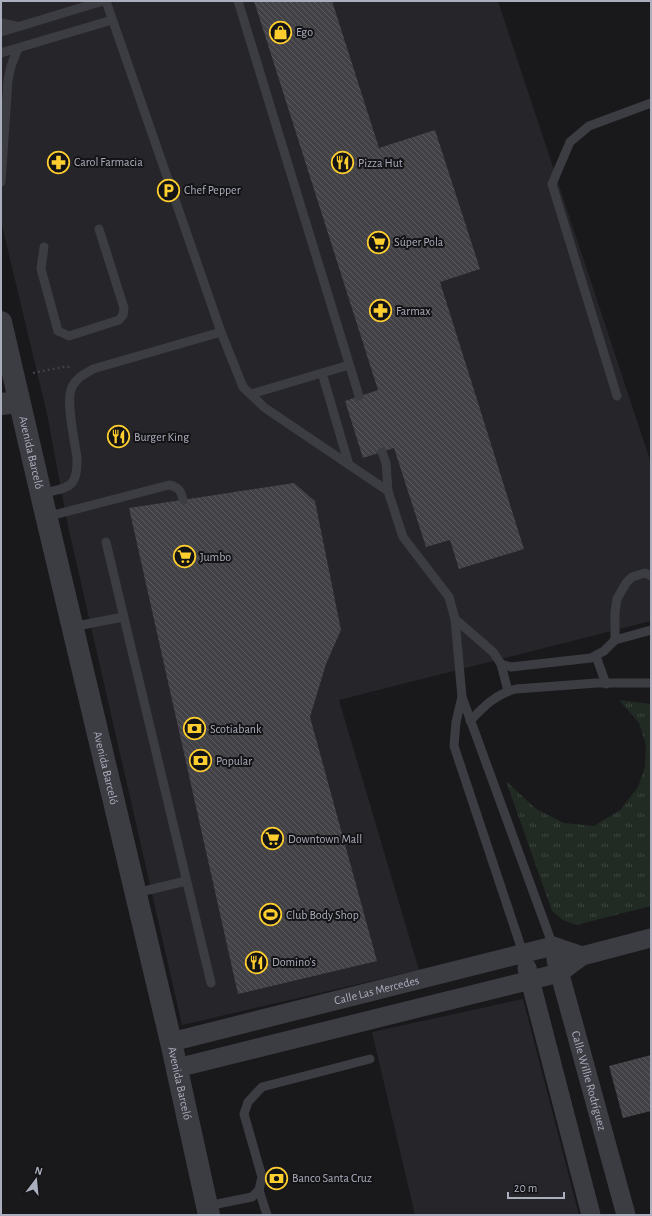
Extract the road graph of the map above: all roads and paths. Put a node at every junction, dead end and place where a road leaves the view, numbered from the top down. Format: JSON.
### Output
{"nodes":[{"id":1,"x":103,"y":1,"type":"edge"},
{"id":2,"x":106,"y":1,"type":"edge"},
{"id":3,"x":238,"y":1,"type":"edge"},
{"id":4,"x":112,"y":20,"type":"junction"},
{"id":5,"x":1,"y":23,"type":"edge"},
{"id":6,"x":19,"y":27,"type":"junction"},
{"id":7,"x":1,"y":32,"type":"edge"},
{"id":8,"x":18,"y":48,"type":"junction"},
{"id":9,"x":1,"y":52,"type":"edge"},
{"id":10,"x":651,"y":103,"type":"edge"},
{"id":11,"x":1,"y":182,"type":"edge"},
{"id":12,"x":99,"y":229,"type":"dead end"},
{"id":13,"x":44,"y":247,"type":"dead end"},
{"id":14,"x":1,"y":322,"type":"edge"},
{"id":15,"x":221,"y":332,"type":"junction"},
{"id":16,"x":349,"y":365,"type":"junction"},
{"id":17,"x":93,"y":369,"type":"junction"},
{"id":18,"x":322,"y":373,"type":"junction"},
{"id":19,"x":13,"y":377,"type":"junction"},
{"id":20,"x":251,"y":394,"type":"junction"},
{"id":21,"x":359,"y":396,"type":"dead end"},
{"id":22,"x":617,"y":396,"type":"dead end"},
{"id":23,"x":10,"y":403,"type":"edge"},
{"id":24,"x":382,"y":452,"type":"dead end"},
{"id":25,"x":349,"y":464,"type":"junction"},
{"id":26,"x":388,"y":491,"type":"junction"},
{"id":27,"x":40,"y":494,"type":"junction"},
{"id":28,"x":183,"y":500,"type":"dead end"},
{"id":29,"x":46,"y":517,"type":"junction"},
{"id":30,"x":106,"y":542,"type":"dead end"},
{"id":31,"x":651,"y":576,"type":"edge"},
{"id":32,"x":123,"y":617,"type":"junction"},
{"id":33,"x":455,"y":619,"type":"junction"},
{"id":34,"x":72,"y":627,"type":"junction"},
{"id":35,"x":651,"y":630,"type":"edge"},
{"id":36,"x":615,"y":640,"type":"junction"},
{"id":37,"x":596,"y":656,"type":"junction"},
{"id":38,"x":501,"y":664,"type":"junction"},
{"id":39,"x":651,"y":683,"type":"edge"},
{"id":40,"x":606,"y":684,"type":"junction"},
{"id":41,"x":508,"y":691,"type":"junction"},
{"id":42,"x":462,"y":697,"type":"junction"},
{"id":43,"x":470,"y":721,"type":"junction"},
{"id":44,"x":186,"y":880,"type":"junction"},
{"id":45,"x":136,"y":893,"type":"junction"},
{"id":46,"x":651,"y":938,"type":"edge"},
{"id":47,"x":553,"y":946,"type":"junction"},
{"id":48,"x":523,"y":953,"type":"junction"},
{"id":49,"x":582,"y":956,"type":"junction"},
{"id":50,"x":559,"y":973,"type":"junction"},
{"id":51,"x":529,"y":980,"type":"junction"},
{"id":52,"x":211,"y":983,"type":"dead end"},
{"id":53,"x":171,"y":1042,"type":"junction"},
{"id":54,"x":370,"y":1059,"type":"dead end"},
{"id":55,"x":177,"y":1068,"type":"junction"},
{"id":56,"x":259,"y":1190,"type":"junction"},
{"id":57,"x":208,"y":1211,"type":"edge"},
{"id":58,"x":267,"y":1215,"type":"edge"},
{"id":59,"x":591,"y":1215,"type":"edge"},
{"id":60,"x":626,"y":1215,"type":"edge"}],
"edges":[{"from":1,"to":6,"type":"lane"},
{"from":2,"to":4,"type":"lane"},
{"from":3,"to":16,"type":"lane"},
{"from":4,"to":8,"type":"lane"},
{"from":4,"to":15,"type":"lane"},
{"from":5,"to":6,"type":"lane"},
{"from":6,"to":7,"type":"lane"},
{"from":8,"to":9,"type":"lane"},
{"from":8,"to":11,"type":"lane"},
{"from":10,"to":22,"type":"lane"},
{"from":12,"to":13,"type":"lane"},
{"from":14,"to":19,"type":"street","name":"Avenida Barceló"},
{"from":15,"to":17,"type":"lane"},
{"from":15,"to":20,"type":"lane"},
{"from":16,"to":18,"type":"lane"},
{"from":16,"to":21,"type":"lane"},
{"from":17,"to":19,"type":"path"},
{"from":17,"to":27,"type":"lane"},
{"from":18,"to":20,"type":"lane"},
{"from":18,"to":25,"type":"lane"},
{"from":19,"to":23,"type":"street","name":"Avenida Barceló"},
{"from":20,"to":25,"type":"lane"},
{"from":23,"to":27,"type":"street","name":"Avenida Barceló"},
{"from":24,"to":26,"type":"lane"},
{"from":25,"to":26,"type":"lane"},
{"from":26,"to":33,"type":"lane"},
{"from":27,"to":29,"type":"street","name":"Avenida Barceló"},
{"from":28,"to":29,"type":"lane"},
{"from":29,"to":34,"type":"street","name":"Avenida Barceló"},
{"from":30,"to":32,"type":"lane"},
{"from":31,"to":36,"type":"lane"},
{"from":32,"to":34,"type":"lane"},
{"from":32,"to":44,"type":"lane"},
{"from":33,"to":38,"type":"lane"},
{"from":33,"to":42,"type":"lane"},
{"from":34,"to":45,"type":"street","name":"Avenida Barceló"},
{"from":35,"to":36,"type":"lane"},
{"from":36,"to":37,"type":"lane"},
{"from":37,"to":38,"type":"lane"},
{"from":37,"to":40,"type":"lane"},
{"from":38,"to":41,"type":"lane"},
{"from":39,"to":40,"type":"lane"},
{"from":40,"to":41,"type":"lane"},
{"from":41,"to":43,"type":"lane"},
{"from":42,"to":43,"type":"lane"},
{"from":42,"to":48,"type":"lane"},
{"from":43,"to":47,"type":"lane"},
{"from":44,"to":45,"type":"lane"},
{"from":44,"to":52,"type":"lane"},
{"from":45,"to":53,"type":"street","name":"Avenida Barceló"},
{"from":46,"to":49,"type":"street"},
{"from":47,"to":48,"type":"street","name":"Calle Las Mercedes"},
{"from":47,"to":49,"type":"street"},
{"from":47,"to":50,"type":"street","name":"Calle Willie Rodríguez"},
{"from":48,"to":51,"type":"street"},
{"from":48,"to":53,"type":"street","name":"Calle Las Mercedes"},
{"from":49,"to":50,"type":"street"},
{"from":50,"to":51,"type":"street"},
{"from":50,"to":60,"type":"street","name":"Calle Willie Rodríguez"},
{"from":51,"to":55,"type":"street"},
{"from":51,"to":59,"type":"street"},
{"from":53,"to":55,"type":"street","name":"Avenida Barceló"},
{"from":54,"to":56,"type":"lane"},
{"from":55,"to":57,"type":"street","name":"Avenida Barceló"},
{"from":56,"to":57,"type":"lane"},
{"from":56,"to":58,"type":"lane"}]}
